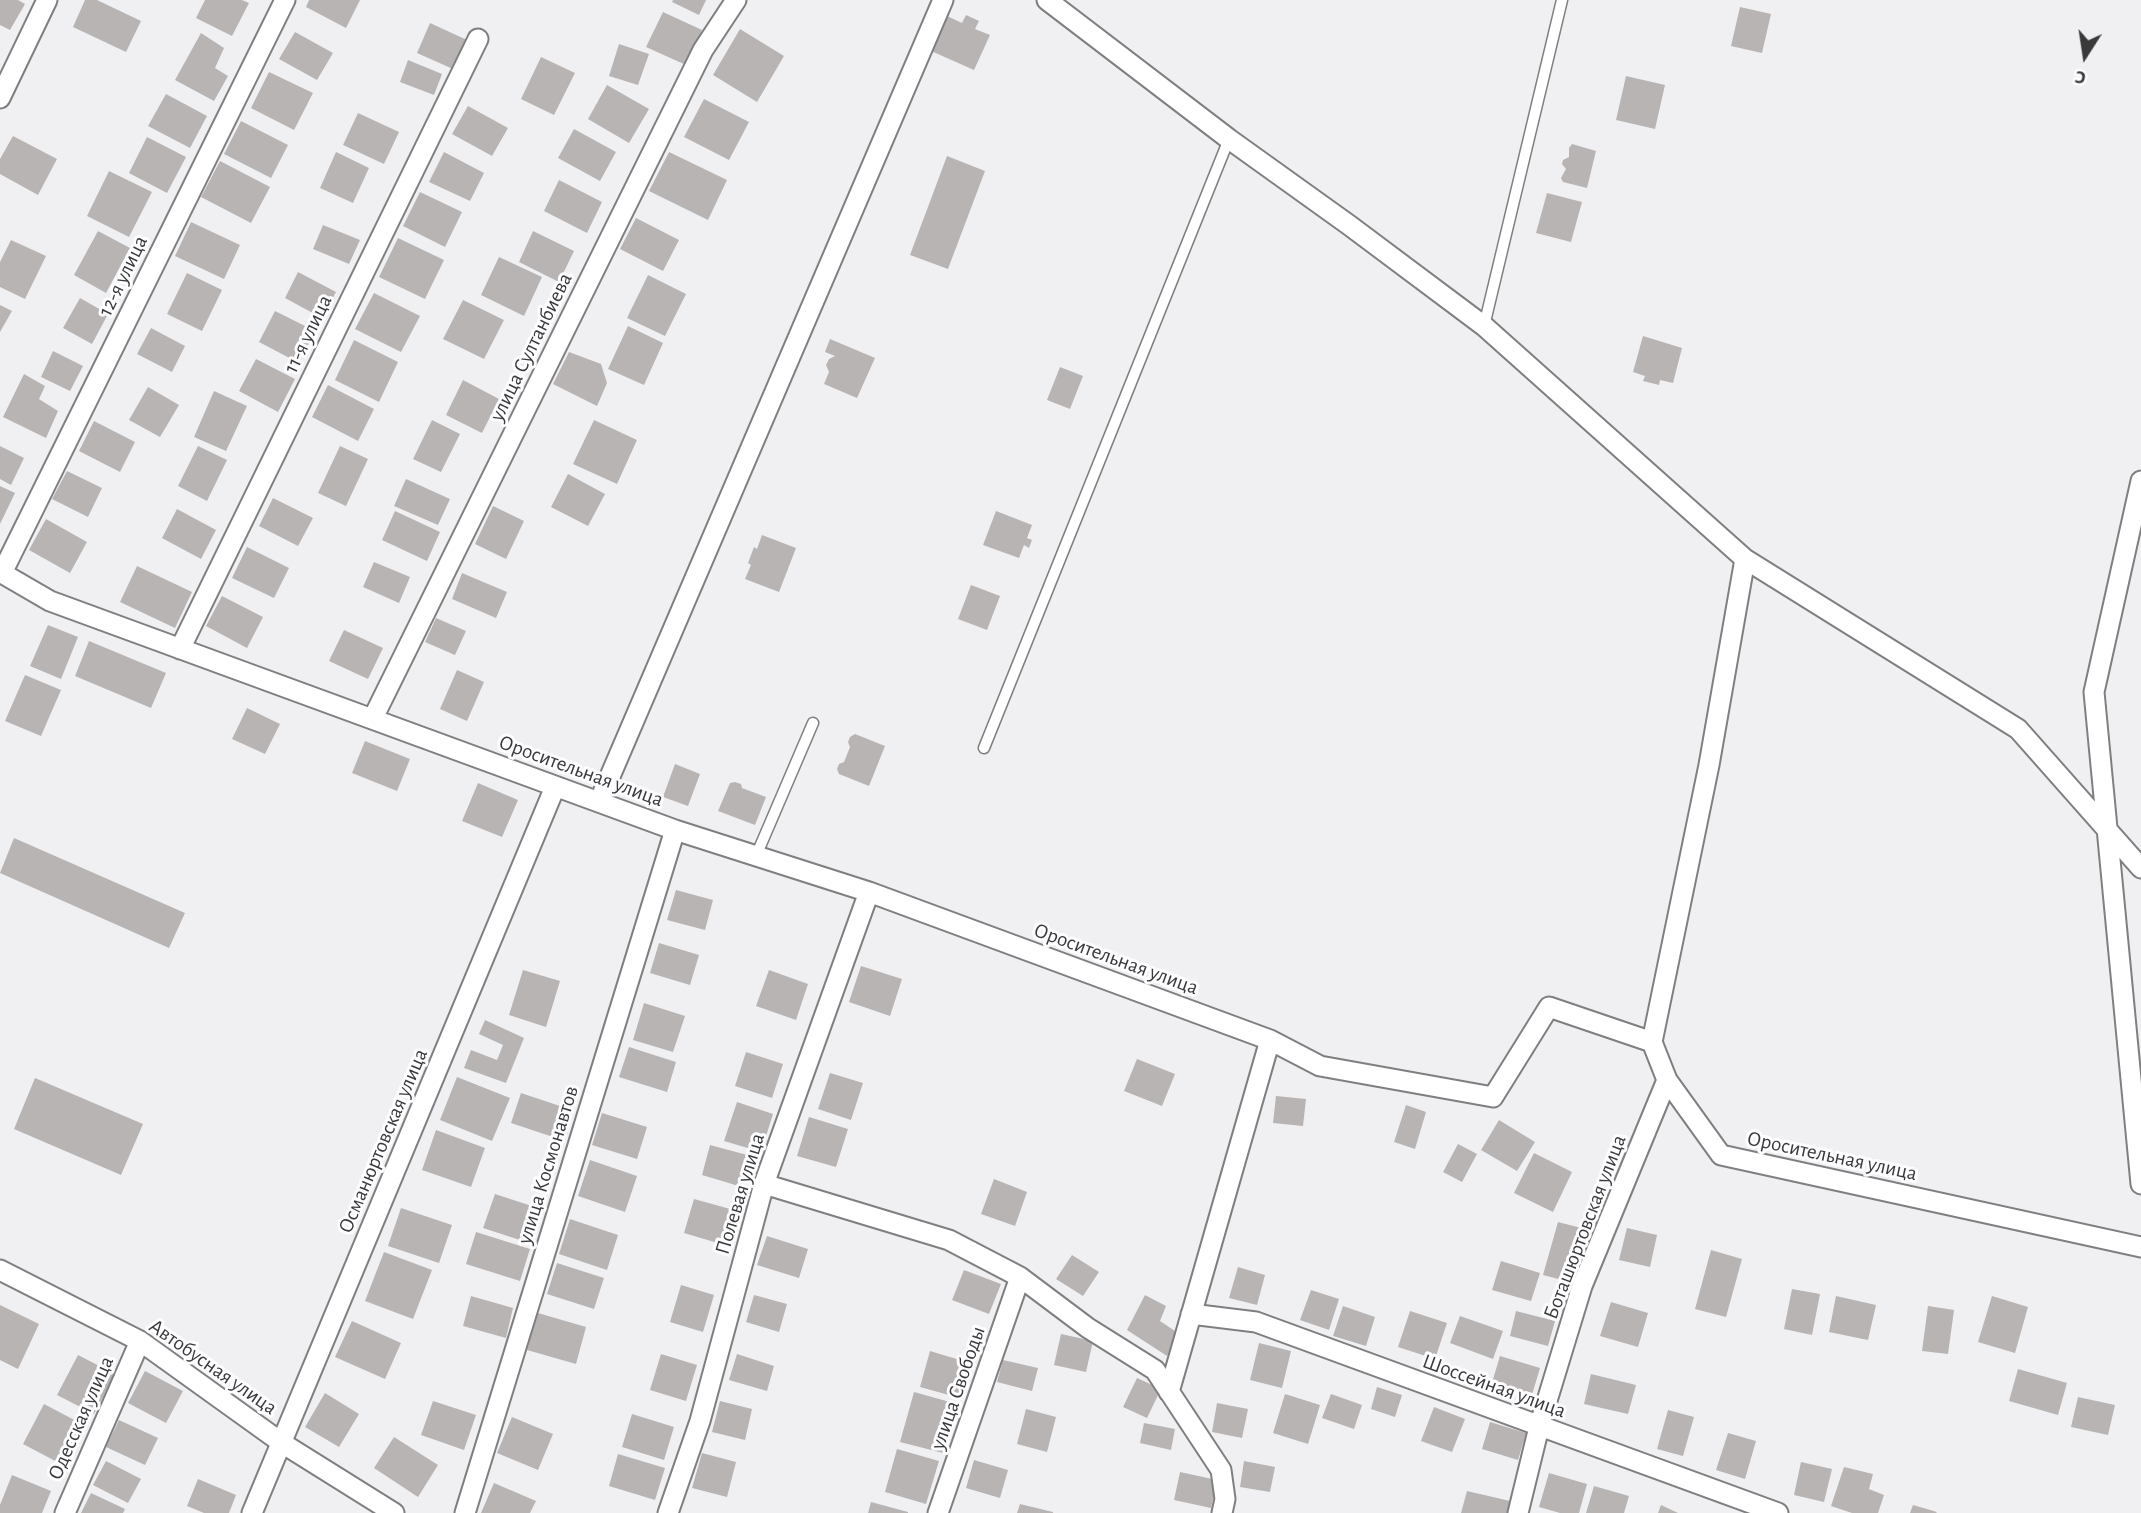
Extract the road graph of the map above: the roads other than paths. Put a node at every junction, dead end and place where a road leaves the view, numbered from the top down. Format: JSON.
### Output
{"nodes":[{"id":1,"x":47,"y":0,"type":"edge"},
{"id":2,"x":285,"y":0,"type":"edge"},
{"id":3,"x":736,"y":0,"type":"edge"},
{"id":4,"x":943,"y":0,"type":"edge"},
{"id":5,"x":1046,"y":0,"type":"edge"},
{"id":6,"x":1562,"y":0,"type":"edge"},
{"id":7,"x":478,"y":39,"type":"dead end"},
{"id":8,"x":0,"y":98,"type":"edge"},
{"id":9,"x":1229,"y":139,"type":"junction"},
{"id":10,"x":1484,"y":327,"type":"junction"},
{"id":11,"x":2141,"y":481,"type":"edge"},
{"id":12,"x":1745,"y":559,"type":"junction"},
{"id":13,"x":1,"y":572,"type":"edge"},
{"id":14,"x":180,"y":649,"type":"junction"},
{"id":15,"x":373,"y":718,"type":"junction"},
{"id":16,"x":813,"y":723,"type":"dead end"},
{"id":17,"x":984,"y":748,"type":"dead end"},
{"id":18,"x":555,"y":787,"type":"junction"},
{"id":19,"x":599,"y":802,"type":"junction"},
{"id":20,"x":675,"y":830,"type":"junction"},
{"id":21,"x":2107,"y":830,"type":"junction"},
{"id":22,"x":756,"y":856,"type":"junction"},
{"id":23,"x":2141,"y":868,"type":"edge"},
{"id":24,"x":869,"y":892,"type":"junction"},
{"id":25,"x":1270,"y":1040,"type":"junction"},
{"id":26,"x":1652,"y":1042,"type":"junction"},
{"id":27,"x":1667,"y":1080,"type":"junction"},
{"id":28,"x":764,"y":1184,"type":"junction"},
{"id":29,"x":2141,"y":1184,"type":"edge"},
{"id":30,"x":2141,"y":1247,"type":"edge"},
{"id":31,"x":0,"y":1270,"type":"edge"},
{"id":32,"x":1020,"y":1277,"type":"junction"},
{"id":33,"x":1191,"y":1314,"type":"junction"},
{"id":34,"x":140,"y":1340,"type":"junction"},
{"id":35,"x":1170,"y":1392,"type":"junction"},
{"id":36,"x":1539,"y":1427,"type":"junction"},
{"id":37,"x":282,"y":1443,"type":"junction"},
{"id":38,"x":1758,"y":1510,"type":"edge"},
{"id":39,"x":65,"y":1513,"type":"edge"},
{"id":40,"x":252,"y":1513,"type":"edge"},
{"id":41,"x":394,"y":1513,"type":"edge"},
{"id":42,"x":465,"y":1513,"type":"edge"},
{"id":43,"x":668,"y":1513,"type":"edge"},
{"id":44,"x":938,"y":1513,"type":"edge"},
{"id":45,"x":1222,"y":1513,"type":"edge"},
{"id":46,"x":1518,"y":1513,"type":"edge"},
{"id":47,"x":1778,"y":1513,"type":"edge"}],
"edges":[{"from":1,"to":8,"type":"street"},
{"from":2,"to":13,"type":"street","name":"12-я улица"},
{"from":3,"to":15,"type":"street","name":"улица Султанбиева"},
{"from":4,"to":19,"type":"street"},
{"from":5,"to":9,"type":"street"},
{"from":6,"to":10,"type":"lane"},
{"from":7,"to":14,"type":"street","name":"11-я улица"},
{"from":9,"to":10,"type":"street"},
{"from":9,"to":17,"type":"lane"},
{"from":10,"to":12,"type":"street"},
{"from":11,"to":21,"type":"street"},
{"from":12,"to":21,"type":"street"},
{"from":12,"to":26,"type":"street"},
{"from":13,"to":14,"type":"street","name":"Оросительная улица"},
{"from":14,"to":15,"type":"street","name":"Оросительная улица"},
{"from":15,"to":18,"type":"street","name":"Оросительная улица"},
{"from":16,"to":22,"type":"lane"},
{"from":18,"to":19,"type":"street","name":"Оросительная улица"},
{"from":18,"to":37,"type":"street","name":"Османюртовская улица"},
{"from":19,"to":20,"type":"street","name":"Оросительная улица"},
{"from":20,"to":22,"type":"street","name":"Оросительная улица"},
{"from":20,"to":42,"type":"street","name":"улица Космонавтов"},
{"from":21,"to":23,"type":"street"},
{"from":21,"to":29,"type":"street"},
{"from":22,"to":24,"type":"street","name":"Оросительная улица"},
{"from":24,"to":25,"type":"street","name":"Оросительная улица"},
{"from":24,"to":28,"type":"street","name":"Полевая улица"},
{"from":25,"to":26,"type":"street","name":"Оросительная улица"},
{"from":25,"to":33,"type":"street"},
{"from":26,"to":27,"type":"street","name":"Оросительная улица"},
{"from":27,"to":30,"type":"street","name":"Оросительная улица"},
{"from":27,"to":36,"type":"street","name":"Боташюртовская улица"},
{"from":28,"to":32,"type":"street"},
{"from":28,"to":43,"type":"street","name":"Полевая улица"},
{"from":31,"to":34,"type":"street","name":"Автобусная улица"},
{"from":32,"to":35,"type":"street"},
{"from":32,"to":44,"type":"street","name":"улица Свободы"},
{"from":33,"to":35,"type":"street"},
{"from":33,"to":36,"type":"street","name":"Шоссейная улица"},
{"from":34,"to":37,"type":"street","name":"Автобусная улица"},
{"from":34,"to":39,"type":"street","name":"Одесская улица"},
{"from":35,"to":45,"type":"street"},
{"from":36,"to":38,"type":"street","name":"Шоссейная улица"},
{"from":36,"to":46,"type":"street","name":"Боташюртовская улица"},
{"from":37,"to":40,"type":"street","name":"Османюртовская улица"},
{"from":37,"to":41,"type":"street","name":"Автобусная улица"},
{"from":38,"to":47,"type":"street","name":"Шоссейная улица"}]}
